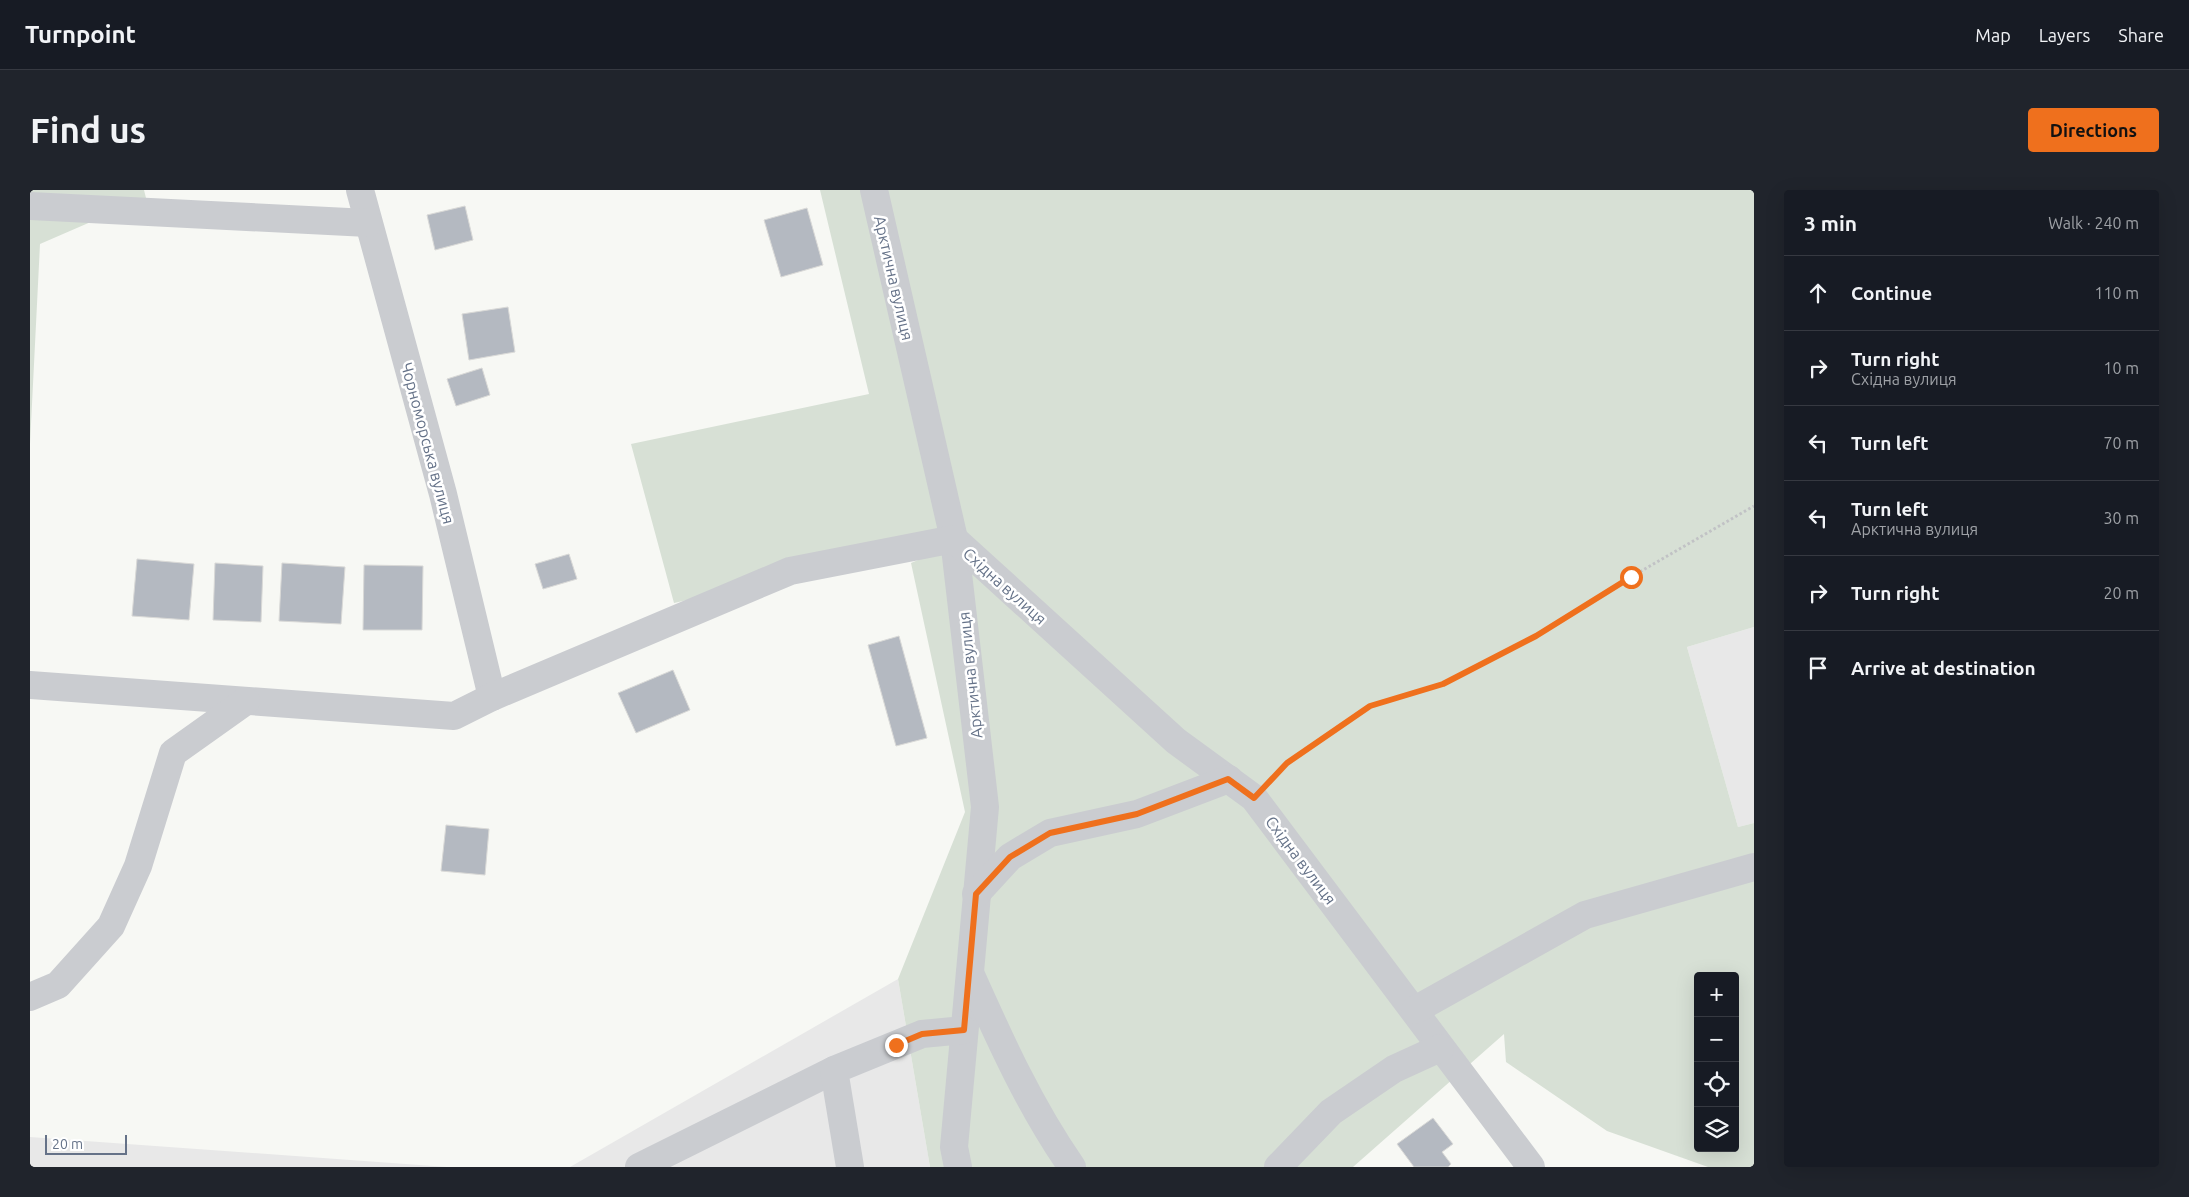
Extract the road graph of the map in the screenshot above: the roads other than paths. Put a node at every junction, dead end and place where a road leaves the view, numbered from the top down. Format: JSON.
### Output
{"nodes":[{"id":1,"x":360,"y":190,"type":"edge"},
{"id":2,"x":874,"y":190,"type":"edge"},
{"id":3,"x":30,"y":206,"type":"edge"},
{"id":4,"x":368,"y":223,"type":"junction"},
{"id":5,"x":954,"y":539,"type":"junction"},
{"id":6,"x":30,"y":685,"type":"edge"},
{"id":7,"x":492,"y":697,"type":"junction"},
{"id":8,"x":246,"y":701,"type":"junction"},
{"id":9,"x":1228,"y":779,"type":"junction"},
{"id":10,"x":1754,"y":867,"type":"edge"},
{"id":11,"x":976,"y":894,"type":"junction"},
{"id":12,"x":969,"y":972,"type":"junction"},
{"id":13,"x":30,"y":997,"type":"edge"},
{"id":14,"x":1415,"y":1010,"type":"junction"},
{"id":15,"x":964,"y":1030,"type":"junction"},
{"id":16,"x":1440,"y":1048,"type":"junction"},
{"id":17,"x":834,"y":1070,"type":"junction"},
{"id":18,"x":849,"y":1166,"type":"edge"},
{"id":19,"x":639,"y":1167,"type":"edge"},
{"id":20,"x":958,"y":1167,"type":"edge"},
{"id":21,"x":1072,"y":1167,"type":"edge"},
{"id":22,"x":1278,"y":1167,"type":"edge"},
{"id":23,"x":1532,"y":1167,"type":"edge"}],
"edges":[{"from":1,"to":4,"type":"lane","name":"Чорноморська вулиця"},
{"from":2,"to":5,"type":"lane","name":"Арктична вулиця"},
{"from":3,"to":4,"type":"lane"},
{"from":4,"to":7,"type":"lane","name":"Чорноморська вулиця"},
{"from":5,"to":7,"type":"lane"},
{"from":5,"to":9,"type":"lane","name":"Східна вулиця"},
{"from":5,"to":11,"type":"lane","name":"Арктична вулиця"},
{"from":6,"to":8,"type":"lane"},
{"from":7,"to":8,"type":"lane"},
{"from":8,"to":13,"type":"lane"},
{"from":9,"to":11,"type":"lane"},
{"from":9,"to":14,"type":"lane","name":"Східна вулиця"},
{"from":10,"to":14,"type":"lane"},
{"from":11,"to":12,"type":"lane","name":"Арктична вулиця"},
{"from":12,"to":15,"type":"lane","name":"Арктична вулиця"},
{"from":12,"to":21,"type":"lane"},
{"from":14,"to":16,"type":"lane","name":"Східна вулиця"},
{"from":15,"to":17,"type":"lane"},
{"from":15,"to":20,"type":"lane","name":"Арктична вулиця"},
{"from":16,"to":22,"type":"lane"},
{"from":16,"to":23,"type":"lane","name":"Східна вулиця"},
{"from":17,"to":18,"type":"lane"},
{"from":17,"to":19,"type":"lane"}]}
